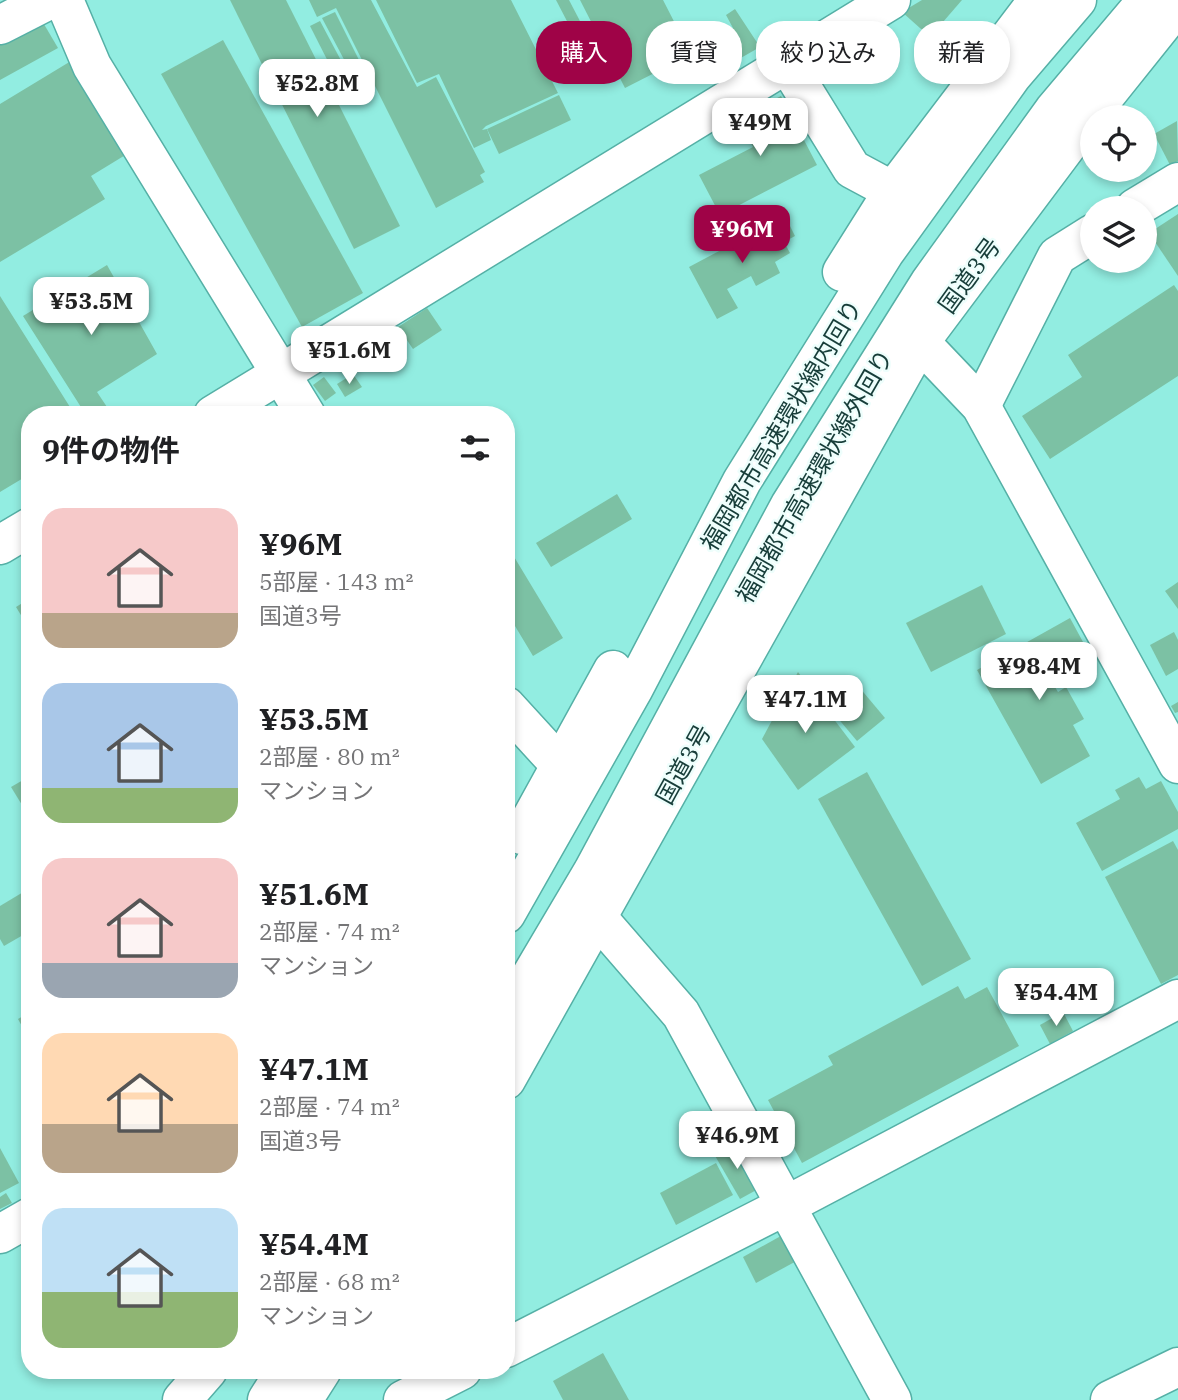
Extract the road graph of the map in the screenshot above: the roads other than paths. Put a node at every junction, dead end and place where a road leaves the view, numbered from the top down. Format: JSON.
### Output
{"nodes":[{"id":1,"x":49,"y":0,"type":"edge"},
{"id":2,"x":64,"y":0,"type":"edge"},
{"id":3,"x":891,"y":0,"type":"edge"},
{"id":4,"x":1038,"y":0,"type":"edge"},
{"id":5,"x":1077,"y":0,"type":"edge"},
{"id":6,"x":1147,"y":0,"type":"edge"},
{"id":7,"x":1178,"y":5,"type":"edge"},
{"id":8,"x":855,"y":21,"type":"edge"},
{"id":9,"x":0,"y":25,"type":"edge"},
{"id":10,"x":756,"y":80,"type":"edge"},
{"id":11,"x":800,"y":84,"type":"edge"},
{"id":12,"x":1178,"y":182,"type":"edge"},
{"id":13,"x":893,"y":191,"type":"junction"},
{"id":14,"x":1155,"y":196,"type":"edge"},
{"id":15,"x":1080,"y":241,"type":"edge"},
{"id":16,"x":920,"y":342,"type":"junction"},
{"id":17,"x":281,"y":373,"type":"junction"},
{"id":18,"x":228,"y":406,"type":"edge"},
{"id":19,"x":301,"y":406,"type":"edge"},
{"id":20,"x":981,"y":406,"type":"junction"},
{"id":21,"x":21,"y":532,"type":"edge"},
{"id":22,"x":0,"y":545,"type":"edge"},
{"id":23,"x":515,"y":716,"type":"edge"},
{"id":24,"x":1178,"y":764,"type":"edge"},
{"id":25,"x":560,"y":765,"type":"junction"},
{"id":26,"x":515,"y":848,"type":"edge"},
{"id":27,"x":515,"y":898,"type":"edge"},
{"id":28,"x":597,"y":917,"type":"junction"},
{"id":29,"x":1178,"y":999,"type":"edge"},
{"id":30,"x":515,"y":1003,"type":"edge"},
{"id":31,"x":515,"y":1064,"type":"edge"},
{"id":32,"x":785,"y":1206,"type":"junction"},
{"id":33,"x":21,"y":1222,"type":"edge"},
{"id":34,"x":0,"y":1234,"type":"edge"},
{"id":35,"x":515,"y":1343,"type":"edge"},
{"id":36,"x":1178,"y":1367,"type":"edge"},
{"id":37,"x":186,"y":1379,"type":"edge"},
{"id":38,"x":200,"y":1379,"type":"edge"},
{"id":39,"x":213,"y":1379,"type":"edge"},
{"id":40,"x":280,"y":1379,"type":"edge"},
{"id":41,"x":316,"y":1379,"type":"edge"},
{"id":42,"x":444,"y":1379,"type":"edge"},
{"id":43,"x":172,"y":1400,"type":"edge"},
{"id":44,"x":182,"y":1400,"type":"edge"},
{"id":45,"x":198,"y":1400,"type":"edge"},
{"id":46,"x":267,"y":1400,"type":"edge"},
{"id":47,"x":303,"y":1400,"type":"edge"},
{"id":48,"x":403,"y":1400,"type":"edge"},
{"id":49,"x":892,"y":1400,"type":"edge"},
{"id":50,"x":1110,"y":1400,"type":"edge"}],
"edges":[{"from":1,"to":9,"type":"main road"},
{"from":2,"to":17,"type":"main road"},
{"from":3,"to":8,"type":"main road"},
{"from":4,"to":13,"type":"main road"},
{"from":5,"to":27,"type":"main road","name":"福岡都市高速環状線内回り"},
{"from":6,"to":30,"type":"main road","name":"福岡都市高速環状線外回り"},
{"from":7,"to":16,"type":"main road","name":"国道3号"},
{"from":10,"to":17,"type":"main road"},
{"from":11,"to":13,"type":"main road"},
{"from":12,"to":14,"type":"main road"},
{"from":13,"to":25,"type":"main road"},
{"from":15,"to":20,"type":"main road"},
{"from":16,"to":20,"type":"main road"},
{"from":16,"to":28,"type":"main road","name":"国道3号"},
{"from":17,"to":18,"type":"main road"},
{"from":17,"to":19,"type":"main road"},
{"from":20,"to":24,"type":"main road"},
{"from":21,"to":22,"type":"main road"},
{"from":23,"to":25,"type":"main road"},
{"from":25,"to":26,"type":"main road"},
{"from":28,"to":31,"type":"main road","name":"国道3号"},
{"from":28,"to":32,"type":"main road"},
{"from":29,"to":32,"type":"main road"},
{"from":32,"to":35,"type":"main road"},
{"from":32,"to":49,"type":"main road"},
{"from":33,"to":34,"type":"main road"},
{"from":36,"to":50,"type":"main road"},
{"from":37,"to":43,"type":"main road"},
{"from":38,"to":44,"type":"main road"},
{"from":39,"to":45,"type":"main road"},
{"from":40,"to":46,"type":"main road"},
{"from":41,"to":47,"type":"main road"},
{"from":42,"to":48,"type":"main road"}]}
